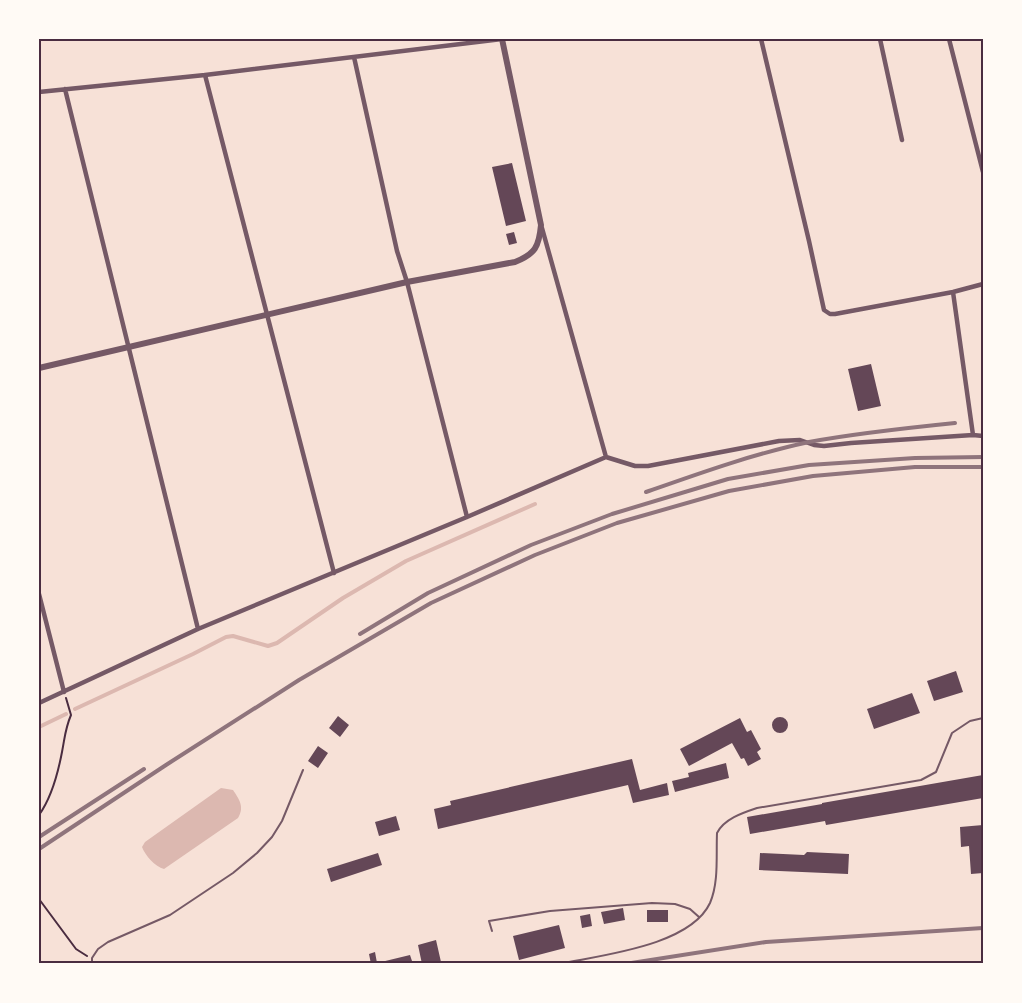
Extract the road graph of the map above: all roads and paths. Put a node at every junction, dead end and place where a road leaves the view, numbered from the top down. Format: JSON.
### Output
{"nodes":[{"id":1,"x":502,"y":39,"type":"edge"},
{"id":2,"x":761,"y":39,"type":"edge"},
{"id":3,"x":880,"y":39,"type":"edge"},
{"id":4,"x":949,"y":39,"type":"edge"},
{"id":5,"x":354,"y":57,"type":"junction"},
{"id":6,"x":205,"y":75,"type":"junction"},
{"id":7,"x":65,"y":89,"type":"junction"},
{"id":8,"x":39,"y":92,"type":"edge"},
{"id":9,"x":902,"y":140,"type":"dead end"},
{"id":10,"x":983,"y":172,"type":"edge"},
{"id":11,"x":541,"y":225,"type":"junction"},
{"id":12,"x":407,"y":282,"type":"junction"},
{"id":13,"x":983,"y":284,"type":"edge"},
{"id":14,"x":952,"y":292,"type":"junction"},
{"id":15,"x":267,"y":314,"type":"junction"},
{"id":16,"x":129,"y":347,"type":"junction"},
{"id":17,"x":39,"y":368,"type":"edge"},
{"id":18,"x":973,"y":435,"type":"junction"},
{"id":19,"x":983,"y":436,"type":"edge"},
{"id":20,"x":606,"y":457,"type":"junction"},
{"id":21,"x":467,"y":517,"type":"junction"},
{"id":22,"x":334,"y":573,"type":"junction"},
{"id":23,"x":39,"y":594,"type":"edge"},
{"id":24,"x":198,"y":629,"type":"junction"},
{"id":25,"x":64,"y":692,"type":"junction"},
{"id":26,"x":39,"y":704,"type":"edge"},
{"id":27,"x":983,"y":718,"type":"edge"},
{"id":28,"x":303,"y":770,"type":"dead end"},
{"id":29,"x":39,"y":815,"type":"edge"},
{"id":30,"x":39,"y":899,"type":"edge"},
{"id":31,"x":699,"y":917,"type":"junction"},
{"id":32,"x":492,"y":931,"type":"dead end"},
{"id":33,"x":92,"y":958,"type":"junction"},
{"id":34,"x":92,"y":964,"type":"edge"},
{"id":35,"x":559,"y":964,"type":"edge"}],
"edges":[{"from":1,"to":5,"type":"street"},
{"from":1,"to":11,"type":"street"},
{"from":2,"to":14,"type":"street"},
{"from":3,"to":9,"type":"street"},
{"from":4,"to":10,"type":"street"},
{"from":5,"to":6,"type":"street"},
{"from":5,"to":12,"type":"street"},
{"from":6,"to":7,"type":"street"},
{"from":6,"to":15,"type":"street"},
{"from":7,"to":8,"type":"street"},
{"from":7,"to":16,"type":"street"},
{"from":11,"to":12,"type":"street"},
{"from":11,"to":20,"type":"street"},
{"from":12,"to":15,"type":"street"},
{"from":12,"to":21,"type":"street"},
{"from":13,"to":14,"type":"street"},
{"from":14,"to":18,"type":"street"},
{"from":15,"to":16,"type":"street"},
{"from":15,"to":22,"type":"street"},
{"from":16,"to":17,"type":"street"},
{"from":16,"to":24,"type":"street"},
{"from":18,"to":19,"type":"street"},
{"from":18,"to":20,"type":"street"},
{"from":20,"to":21,"type":"street"},
{"from":21,"to":22,"type":"street"},
{"from":22,"to":24,"type":"street"},
{"from":23,"to":25,"type":"street"},
{"from":24,"to":25,"type":"street"},
{"from":25,"to":26,"type":"street"},
{"from":25,"to":29,"type":"path"},
{"from":27,"to":31,"type":"lane"},
{"from":28,"to":33,"type":"lane"},
{"from":30,"to":33,"type":"path"},
{"from":31,"to":32,"type":"lane"},
{"from":31,"to":35,"type":"lane"},
{"from":33,"to":34,"type":"lane"}]}
